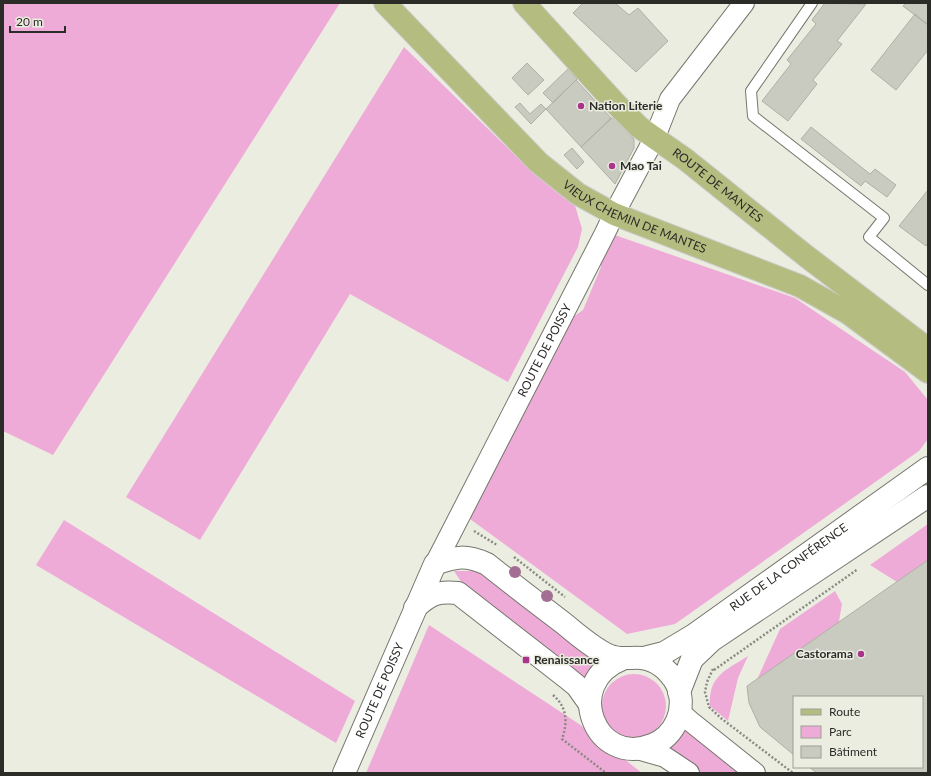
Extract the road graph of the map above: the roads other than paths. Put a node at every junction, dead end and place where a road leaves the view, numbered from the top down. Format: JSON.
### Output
{"nodes":[{"id":1,"x":385,"y":3,"type":"edge"},
{"id":2,"x":524,"y":3,"type":"edge"},
{"id":3,"x":744,"y":3,"type":"edge"},
{"id":4,"x":812,"y":3,"type":"edge"},
{"id":5,"x":655,"y":137,"type":"junction"},
{"id":6,"x":614,"y":214,"type":"junction"},
{"id":7,"x":928,"y":284,"type":"edge"},
{"id":8,"x":928,"y":349,"type":"edge"},
{"id":9,"x":928,"y":372,"type":"edge"},
{"id":10,"x":928,"y":468,"type":"edge"},
{"id":11,"x":928,"y":496,"type":"edge"},
{"id":12,"x":435,"y":564,"type":"junction"},
{"id":13,"x":415,"y":608,"type":"junction"},
{"id":14,"x":644,"y":658,"type":"junction"},
{"id":15,"x":622,"y":659,"type":"junction"},
{"id":16,"x":680,"y":701,"type":"junction"},
{"id":17,"x":589,"y":703,"type":"junction"},
{"id":18,"x":637,"y":749,"type":"junction"},
{"id":19,"x":344,"y":773,"type":"edge"},
{"id":20,"x":689,"y":773,"type":"edge"},
{"id":21,"x":755,"y":773,"type":"edge"}],
"edges":[{"from":1,"to":6,"type":"main road","name":"VIEUX CHEMIN DE MANTES"},
{"from":2,"to":5,"type":"main road","name":"ROUTE DE MANTES"},
{"from":3,"to":5,"type":"street","name":"ROUTE DE POISSY"},
{"from":4,"to":7,"type":"lane"},
{"from":5,"to":6,"type":"street","name":"ROUTE DE POISSY"},
{"from":5,"to":8,"type":"main road","name":"ROUTE DE MANTES"},
{"from":6,"to":9,"type":"main road","name":"VIEUX CHEMIN DE MANTES"},
{"from":6,"to":12,"type":"street","name":"ROUTE DE POISSY"},
{"from":10,"to":14,"type":"street","name":"RUE DE LA CONFÉRENCE"},
{"from":11,"to":16,"type":"street","name":"RUE DE LA CONFÉRENCE"},
{"from":12,"to":13,"type":"street","name":"ROUTE DE POISSY"},
{"from":12,"to":15,"type":"street"},
{"from":13,"to":17,"type":"street","name":"ROUTE DE POISSY"},
{"from":13,"to":19,"type":"street","name":"ROUTE DE POISSY"},
{"from":14,"to":15,"type":"street"},
{"from":14,"to":16,"type":"street"},
{"from":15,"to":17,"type":"street"},
{"from":16,"to":18,"type":"street"},
{"from":16,"to":21,"type":"street"},
{"from":17,"to":18,"type":"street"},
{"from":18,"to":20,"type":"street"}]}
